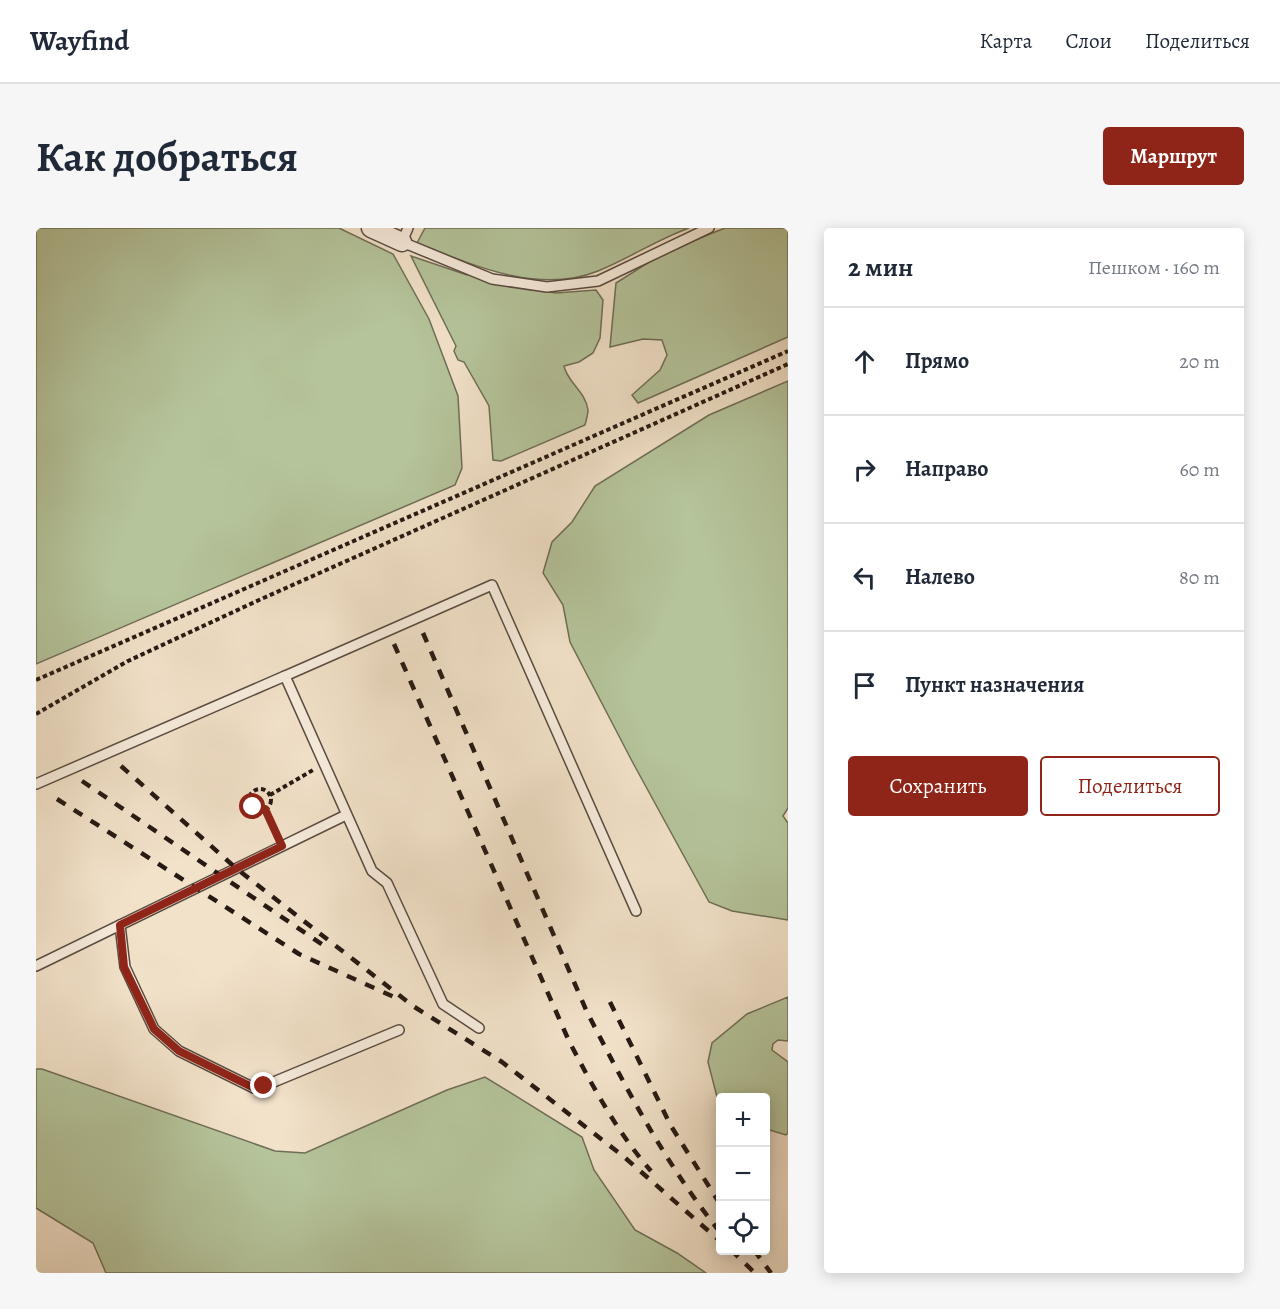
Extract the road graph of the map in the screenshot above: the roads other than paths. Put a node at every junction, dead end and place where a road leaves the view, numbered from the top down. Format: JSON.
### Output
{"nodes":[{"id":1,"x":371,"y":228,"type":"edge"},
{"id":2,"x":709,"y":228,"type":"edge"},
{"id":3,"x":405,"y":235,"type":"edge"},
{"id":4,"x":285,"y":676,"type":"junction"},
{"id":5,"x":36,"y":784,"type":"edge"},
{"id":6,"x":346,"y":815,"type":"junction"},
{"id":7,"x":636,"y":911,"type":"dead end"},
{"id":8,"x":120,"y":925,"type":"junction"},
{"id":9,"x":36,"y":966,"type":"edge"},
{"id":10,"x":479,"y":1028,"type":"dead end"},
{"id":11,"x":399,"y":1030,"type":"dead end"}],
"edges":[{"from":1,"to":3,"type":"street"},
{"from":2,"to":3,"type":"lane"},
{"from":4,"to":5,"type":"lane"},
{"from":4,"to":6,"type":"lane"},
{"from":4,"to":7,"type":"lane"},
{"from":6,"to":8,"type":"lane"},
{"from":6,"to":10,"type":"lane"},
{"from":8,"to":9,"type":"lane"},
{"from":8,"to":11,"type":"lane"}]}
